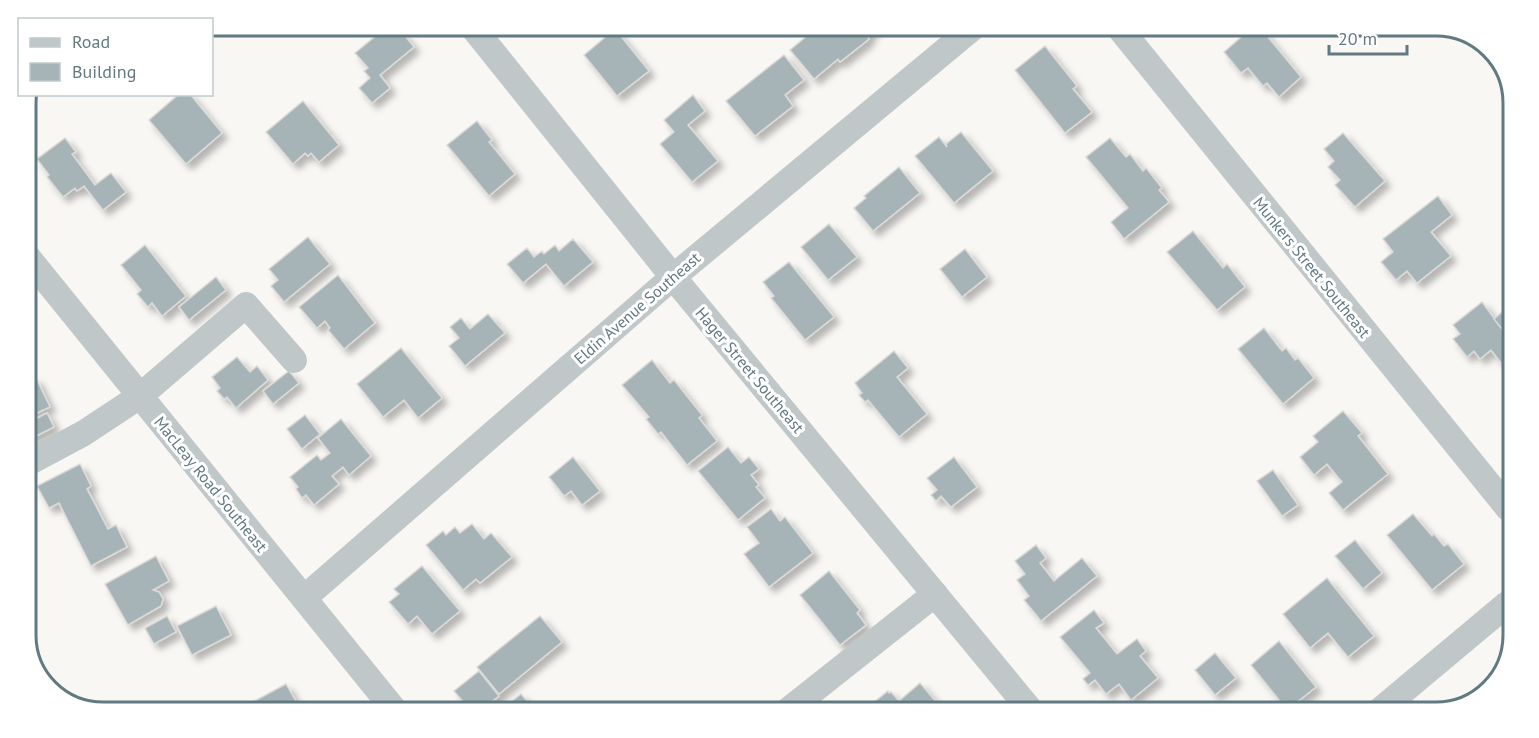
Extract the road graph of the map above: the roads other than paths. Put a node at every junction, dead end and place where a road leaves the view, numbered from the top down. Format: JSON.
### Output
{"nodes":[{"id":1,"x":479,"y":36,"type":"edge"},
{"id":2,"x":964,"y":36,"type":"edge"},
{"id":3,"x":1125,"y":36,"type":"edge"},
{"id":4,"x":36,"y":267,"type":"edge"},
{"id":5,"x":672,"y":277,"type":"junction"},
{"id":6,"x":294,"y":360,"type":"dead end"},
{"id":7,"x":140,"y":396,"type":"junction"},
{"id":8,"x":36,"y":459,"type":"edge"},
{"id":9,"x":1503,"y":502,"type":"edge"},
{"id":10,"x":935,"y":594,"type":"junction"},
{"id":11,"x":304,"y":598,"type":"junction"},
{"id":12,"x":1503,"y":607,"type":"edge"},
{"id":13,"x":388,"y":702,"type":"edge"},
{"id":14,"x":799,"y":702,"type":"edge"},
{"id":15,"x":1024,"y":702,"type":"edge"},
{"id":16,"x":1390,"y":702,"type":"edge"}],
"edges":[{"from":1,"to":5,"type":"street","name":"Hager Street Southeast"},
{"from":2,"to":5,"type":"street","name":"Eldin Avenue Southeast"},
{"from":3,"to":9,"type":"street","name":"Munkers Street Southeast"},
{"from":4,"to":7,"type":"street","name":"MacLeay Road Southeast"},
{"from":5,"to":10,"type":"street","name":"Hager Street Southeast"},
{"from":5,"to":11,"type":"street","name":"Eldin Avenue Southeast"},
{"from":6,"to":7,"type":"street"},
{"from":7,"to":8,"type":"street"},
{"from":7,"to":11,"type":"street","name":"MacLeay Road Southeast"},
{"from":10,"to":14,"type":"street"},
{"from":10,"to":15,"type":"street","name":"Hager Street Southeast"},
{"from":11,"to":13,"type":"street","name":"MacLeay Road Southeast"},
{"from":12,"to":16,"type":"street"}]}
